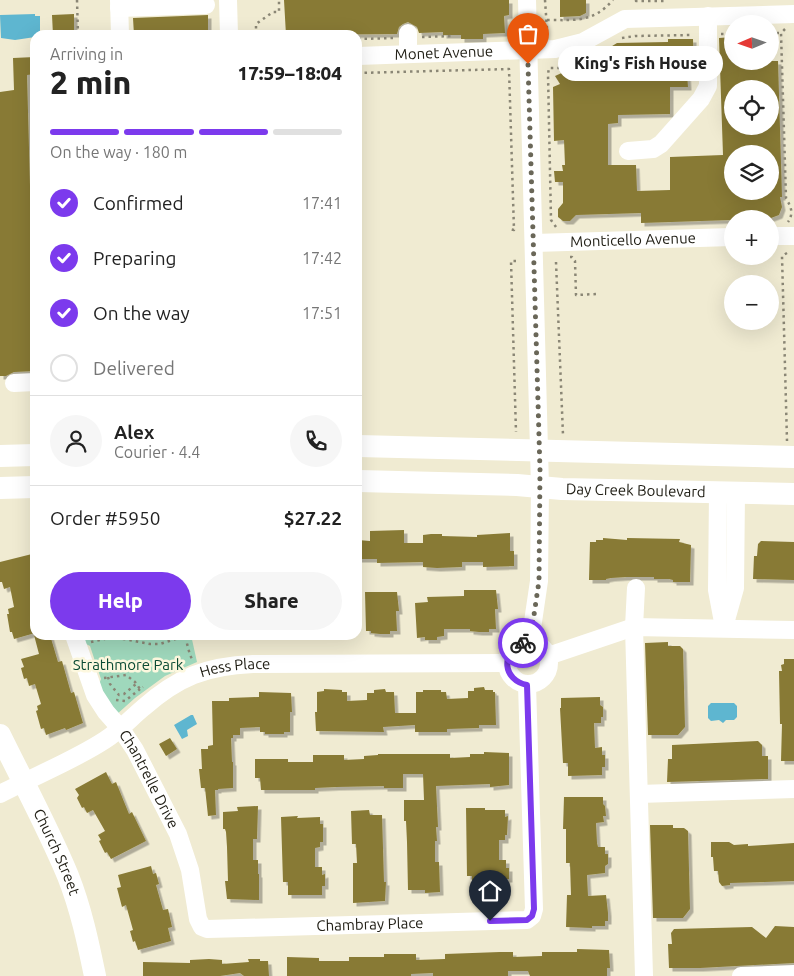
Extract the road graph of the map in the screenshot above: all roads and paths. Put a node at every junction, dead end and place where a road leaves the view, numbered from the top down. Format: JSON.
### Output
{"nodes":[{"id":1,"x":77,"y":0,"type":"edge"},
{"id":2,"x":228,"y":0,"type":"edge"},
{"id":3,"x":279,"y":0,"type":"edge"},
{"id":4,"x":527,"y":0,"type":"edge"},
{"id":5,"x":545,"y":0,"type":"edge"},
{"id":6,"x":613,"y":0,"type":"edge"},
{"id":7,"x":173,"y":3,"type":"edge"},
{"id":8,"x":119,"y":4,"type":"edge"},
{"id":9,"x":206,"y":5,"type":"dead end"},
{"id":10,"x":794,"y":14,"type":"edge"},
{"id":11,"x":708,"y":16,"type":"junction"},
{"id":12,"x":547,"y":20,"type":"junction"},
{"id":13,"x":78,"y":30,"type":"edge"},
{"id":14,"x":120,"y":30,"type":"edge"},
{"id":15,"x":229,"y":30,"type":"edge"},
{"id":16,"x":256,"y":30,"type":"edge"},
{"id":17,"x":779,"y":33,"type":"edge"},
{"id":18,"x":708,"y":34,"type":"junction"},
{"id":19,"x":724,"y":34,"type":"edge"},
{"id":20,"x":459,"y":36,"type":"dead end"},
{"id":21,"x":542,"y":38,"type":"dead end"},
{"id":22,"x":362,"y":39,"type":"edge"},
{"id":23,"x":618,"y":39,"type":"dead end"},
{"id":24,"x":408,"y":41,"type":"junction"},
{"id":25,"x":528,"y":50,"type":"junction"},
{"id":26,"x":362,"y":55,"type":"edge"},
{"id":27,"x":586,"y":55,"type":"dead end"},
{"id":28,"x":362,"y":73,"type":"edge"},
{"id":29,"x":628,"y":151,"type":"dead end"},
{"id":30,"x":562,"y":229,"type":"dead end"},
{"id":31,"x":513,"y":230,"type":"dead end"},
{"id":32,"x":789,"y":230,"type":"edge"},
{"id":33,"x":724,"y":237,"type":"edge"},
{"id":34,"x":534,"y":243,"type":"junction"},
{"id":35,"x":787,"y":253,"type":"dead end"},
{"id":36,"x":561,"y":258,"type":"dead end"},
{"id":37,"x":566,"y":258,"type":"dead end"},
{"id":38,"x":553,"y":260,"type":"dead end"},
{"id":39,"x":516,"y":261,"type":"dead end"},
{"id":40,"x":556,"y":262,"type":"junction"},
{"id":41,"x":596,"y":294,"type":"dead end"},
{"id":42,"x":30,"y":382,"type":"edge"},
{"id":43,"x":14,"y":383,"type":"dead end"},
{"id":44,"x":516,"y":433,"type":"dead end"},
{"id":45,"x":563,"y":436,"type":"dead end"},
{"id":46,"x":362,"y":446,"type":"edge"},
{"id":47,"x":791,"y":449,"type":"edge"},
{"id":48,"x":540,"y":452,"type":"junction"},
{"id":49,"x":30,"y":455,"type":"edge"},
{"id":50,"x":0,"y":456,"type":"edge"},
{"id":51,"x":794,"y":480,"type":"edge"},
{"id":52,"x":362,"y":481,"type":"edge"},
{"id":53,"x":30,"y":487,"type":"edge"},
{"id":54,"x":540,"y":487,"type":"junction"},
{"id":55,"x":0,"y":488,"type":"edge"},
{"id":56,"x":732,"y":493,"type":"junction"},
{"id":57,"x":794,"y":494,"type":"edge"},
{"id":58,"x":636,"y":588,"type":"dead end"},
{"id":59,"x":634,"y":627,"type":"junction"},
{"id":60,"x":724,"y":627,"type":"junction"},
{"id":61,"x":794,"y":630,"type":"edge"},
{"id":62,"x":76,"y":640,"type":"edge"},
{"id":63,"x":100,"y":640,"type":"edge"},
{"id":64,"x":127,"y":640,"type":"edge"},
{"id":65,"x":172,"y":640,"type":"edge"},
{"id":66,"x":186,"y":640,"type":"edge"},
{"id":67,"x":90,"y":642,"type":"dead end"},
{"id":68,"x":530,"y":642,"type":"junction"},
{"id":69,"x":548,"y":656,"type":"junction"},
{"id":70,"x":187,"y":663,"type":"dead end"},
{"id":71,"x":507,"y":663,"type":"junction"},
{"id":72,"x":200,"y":665,"type":"junction"},
{"id":73,"x":108,"y":677,"type":"junction"},
{"id":74,"x":103,"y":683,"type":"dead end"},
{"id":75,"x":136,"y":684,"type":"junction"},
{"id":76,"x":146,"y":685,"type":"dead end"},
{"id":77,"x":527,"y":685,"type":"junction"},
{"id":78,"x":140,"y":689,"type":"junction"},
{"id":79,"x":112,"y":697,"type":"dead end"},
{"id":80,"x":121,"y":729,"type":"junction"},
{"id":81,"x":0,"y":735,"type":"edge"},
{"id":82,"x":23,"y":782,"type":"junction"},
{"id":83,"x":794,"y":788,"type":"edge"},
{"id":84,"x":0,"y":794,"type":"edge"},
{"id":85,"x":639,"y":794,"type":"junction"},
{"id":86,"x":207,"y":929,"type":"joint"},
{"id":87,"x":794,"y":974,"type":"edge"},
{"id":88,"x":95,"y":976,"type":"edge"},
{"id":89,"x":644,"y":976,"type":"edge"},
{"id":90,"x":741,"y":976,"type":"edge"}],
"edges":[{"from":1,"to":13,"type":"path"},
{"from":2,"to":15,"type":"street"},
{"from":3,"to":16,"type":"path"},
{"from":4,"to":25,"type":"street"},
{"from":5,"to":12,"type":"path"},
{"from":6,"to":12,"type":"path"},
{"from":7,"to":8,"type":"street"},
{"from":7,"to":9,"type":"street"},
{"from":8,"to":14,"type":"street"},
{"from":10,"to":11,"type":"street","name":"Monet Avenue"},
{"from":11,"to":18,"type":"street"},
{"from":11,"to":25,"type":"street","name":"Monet Avenue"},
{"from":12,"to":21,"type":"path"},
{"from":17,"to":32,"type":"path"},
{"from":18,"to":19,"type":"path"},
{"from":18,"to":23,"type":"path"},
{"from":18,"to":29,"type":"street"},
{"from":20,"to":24,"type":"path"},
{"from":22,"to":24,"type":"path"},
{"from":24,"to":25,"type":"street","name":"Monet Avenue"},
{"from":24,"to":26,"type":"street","name":"Monet Avenue"},
{"from":25,"to":34,"type":"street"},
{"from":27,"to":30,"type":"path"},
{"from":28,"to":31,"type":"path"},
{"from":33,"to":34,"type":"street","name":"Monticello Avenue"},
{"from":34,"to":48,"type":"street"},
{"from":35,"to":47,"type":"path"},
{"from":36,"to":40,"type":"path"},
{"from":37,"to":41,"type":"path"},
{"from":38,"to":40,"type":"path"},
{"from":39,"to":44,"type":"path"},
{"from":40,"to":45,"type":"path"},
{"from":42,"to":43,"type":"street"},
{"from":46,"to":48,"type":"main road"},
{"from":47,"to":48,"type":"main road"},
{"from":48,"to":54,"type":"street"},
{"from":49,"to":50,"type":"main road"},
{"from":51,"to":56,"type":"main road"},
{"from":52,"to":54,"type":"main road","name":"Day Creek Boulevard"},
{"from":53,"to":55,"type":"main road"},
{"from":54,"to":56,"type":"main road","name":"Day Creek Boulevard"},
{"from":54,"to":68,"type":"street"},
{"from":56,"to":57,"type":"main road","name":"Day Creek Boulevard"},
{"from":56,"to":60,"type":"street"},
{"from":58,"to":59,"type":"street"},
{"from":59,"to":60,"type":"street"},
{"from":59,"to":69,"type":"street"},
{"from":59,"to":85,"type":"street"},
{"from":60,"to":61,"type":"street"},
{"from":62,"to":80,"type":"street","name":"Chantrelle Drive"},
{"from":63,"to":67,"type":"path"},
{"from":64,"to":65,"type":"path"},
{"from":66,"to":72,"type":"path"},
{"from":68,"to":69,"type":"street"},
{"from":68,"to":71,"type":"street"},
{"from":69,"to":77,"type":"street"},
{"from":70,"to":72,"type":"path"},
{"from":71,"to":72,"type":"street","name":"Hess Place"},
{"from":71,"to":77,"type":"street"},
{"from":72,"to":80,"type":"street","name":"Hess Place"},
{"from":73,"to":74,"type":"path"},
{"from":73,"to":75,"type":"path"},
{"from":73,"to":75,"type":"path"},
{"from":75,"to":78,"type":"path"},
{"from":76,"to":78,"type":"path"},
{"from":77,"to":86,"type":"street","name":"Chambray Place"},
{"from":78,"to":79,"type":"path"},
{"from":80,"to":82,"type":"street","name":"Hess Place"},
{"from":80,"to":86,"type":"street","name":"Chantrelle Drive"},
{"from":81,"to":82,"type":"main road","name":"Church Street"},
{"from":82,"to":84,"type":"street","name":"Hess Place"},
{"from":82,"to":88,"type":"main road","name":"Church Street"},
{"from":83,"to":85,"type":"street"},
{"from":85,"to":89,"type":"street"},
{"from":87,"to":90,"type":"street"}]}
